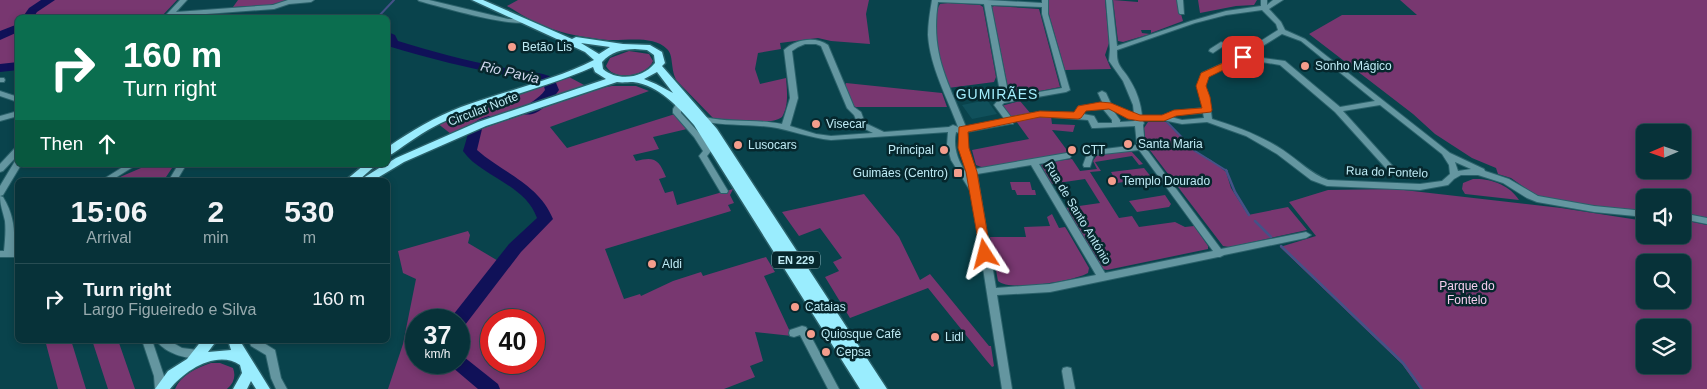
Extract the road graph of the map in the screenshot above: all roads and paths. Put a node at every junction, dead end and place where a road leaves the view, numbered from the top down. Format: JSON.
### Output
{"nodes":[{"id":1,"x":184,"y":0,"type":"edge"},
{"id":2,"x":311,"y":0,"type":"edge"},
{"id":3,"x":421,"y":0,"type":"edge"},
{"id":4,"x":476,"y":0,"type":"edge"},
{"id":5,"x":935,"y":0,"type":"edge"},
{"id":6,"x":1109,"y":0,"type":"edge"},
{"id":7,"x":1180,"y":0,"type":"edge"},
{"id":8,"x":1280,"y":0,"type":"edge"},
{"id":9,"x":987,"y":2,"type":"junction"},
{"id":10,"x":1045,"y":3,"type":"edge"},
{"id":11,"x":1264,"y":4,"type":"edge"},
{"id":12,"x":1182,"y":13,"type":"dead end"},
{"id":13,"x":169,"y":15,"type":"edge"},
{"id":14,"x":180,"y":15,"type":"edge"},
{"id":15,"x":525,"y":22,"type":"junction"},
{"id":16,"x":1282,"y":31,"type":"junction"},
{"id":17,"x":552,"y":34,"type":"junction"},
{"id":18,"x":627,"y":46,"type":"junction"},
{"id":19,"x":1114,"y":49,"type":"junction"},
{"id":20,"x":1213,"y":50,"type":"dead end"},
{"id":21,"x":1245,"y":56,"type":"junction"},
{"id":22,"x":598,"y":61,"type":"junction"},
{"id":23,"x":658,"y":67,"type":"junction"},
{"id":24,"x":617,"y":79,"type":"junction"},
{"id":25,"x":631,"y":79,"type":"junction"},
{"id":26,"x":0,"y":93,"type":"edge"},
{"id":27,"x":1102,"y":93,"type":"dead end"},
{"id":28,"x":15,"y":99,"type":"edge"},
{"id":29,"x":950,"y":99,"type":"junction"},
{"id":30,"x":1008,"y":100,"type":"junction"},
{"id":31,"x":1382,"y":102,"type":"junction"},
{"id":32,"x":680,"y":104,"type":"junction"},
{"id":33,"x":1106,"y":106,"type":"junction"},
{"id":34,"x":1207,"y":110,"type":"junction"},
{"id":35,"x":1338,"y":110,"type":"junction"},
{"id":36,"x":15,"y":115,"type":"edge"},
{"id":37,"x":1078,"y":116,"type":"junction"},
{"id":38,"x":1164,"y":118,"type":"junction"},
{"id":39,"x":0,"y":119,"type":"edge"},
{"id":40,"x":704,"y":119,"type":"junction"},
{"id":41,"x":1009,"y":120,"type":"junction"},
{"id":42,"x":1140,"y":120,"type":"junction"},
{"id":43,"x":1208,"y":120,"type":"junction"},
{"id":44,"x":1115,"y":125,"type":"junction"},
{"id":45,"x":785,"y":128,"type":"junction"},
{"id":46,"x":952,"y":130,"type":"junction"},
{"id":47,"x":963,"y":131,"type":"junction"},
{"id":48,"x":882,"y":134,"type":"junction"},
{"id":49,"x":1140,"y":147,"type":"junction"},
{"id":50,"x":390,"y":150,"type":"edge"},
{"id":51,"x":1445,"y":152,"type":"junction"},
{"id":52,"x":15,"y":153,"type":"edge"},
{"id":53,"x":1067,"y":156,"type":"dead end"},
{"id":54,"x":1034,"y":163,"type":"junction"},
{"id":55,"x":15,"y":164,"type":"edge"},
{"id":56,"x":390,"y":165,"type":"edge"},
{"id":57,"x":1087,"y":165,"type":"dead end"},
{"id":58,"x":15,"y":166,"type":"edge"},
{"id":59,"x":2,"y":167,"type":"edge"},
{"id":60,"x":129,"y":167,"type":"edge"},
{"id":61,"x":181,"y":167,"type":"edge"},
{"id":62,"x":368,"y":167,"type":"edge"},
{"id":63,"x":386,"y":167,"type":"edge"},
{"id":64,"x":727,"y":168,"type":"junction"},
{"id":65,"x":712,"y":172,"type":"junction"},
{"id":66,"x":967,"y":173,"type":"junction"},
{"id":67,"x":1395,"y":173,"type":"dead end"},
{"id":68,"x":1454,"y":175,"type":"junction"},
{"id":69,"x":1488,"y":175,"type":"junction"},
{"id":70,"x":109,"y":178,"type":"edge"},
{"id":71,"x":174,"y":178,"type":"edge"},
{"id":72,"x":355,"y":178,"type":"edge"},
{"id":73,"x":369,"y":178,"type":"edge"},
{"id":74,"x":724,"y":191,"type":"dead end"},
{"id":75,"x":0,"y":193,"type":"edge"},
{"id":76,"x":0,"y":199,"type":"edge"},
{"id":77,"x":1636,"y":213,"type":"edge"},
{"id":78,"x":1691,"y":218,"type":"edge"},
{"id":79,"x":14,"y":221,"type":"edge"},
{"id":80,"x":1707,"y":221,"type":"edge"},
{"id":81,"x":1306,"y":235,"type":"dead end"},
{"id":82,"x":9,"y":254,"type":"edge"},
{"id":83,"x":1220,"y":254,"type":"junction"},
{"id":84,"x":1102,"y":277,"type":"junction"},
{"id":85,"x":991,"y":292,"type":"junction"},
{"id":86,"x":794,"y":333,"type":"dead end"},
{"id":87,"x":148,"y":343,"type":"edge"},
{"id":88,"x":165,"y":343,"type":"edge"},
{"id":89,"x":207,"y":343,"type":"edge"},
{"id":90,"x":235,"y":343,"type":"edge"},
{"id":91,"x":255,"y":343,"type":"dead end"},
{"id":92,"x":194,"y":358,"type":"junction"},
{"id":93,"x":246,"y":363,"type":"junction"},
{"id":94,"x":1067,"y":371,"type":"dead end"},
{"id":95,"x":161,"y":389,"type":"edge"},
{"id":96,"x":240,"y":389,"type":"edge"},
{"id":97,"x":263,"y":389,"type":"edge"},
{"id":98,"x":282,"y":389,"type":"edge"},
{"id":99,"x":834,"y":389,"type":"edge"},
{"id":100,"x":867,"y":389,"type":"edge"},
{"id":101,"x":880,"y":389,"type":"edge"},
{"id":102,"x":1007,"y":389,"type":"edge"},
{"id":103,"x":1070,"y":389,"type":"edge"}],
"edges":[{"from":1,"to":13,"type":"street"},
{"from":2,"to":14,"type":"street"},
{"from":3,"to":15,"type":"street"},
{"from":4,"to":15,"type":"main road","number":"EN 229"},
{"from":5,"to":9,"type":"street"},
{"from":5,"to":29,"type":"street"},
{"from":6,"to":19,"type":"street"},
{"from":7,"to":12,"type":"street"},
{"from":8,"to":11,"type":"street"},
{"from":9,"to":10,"type":"street"},
{"from":9,"to":30,"type":"street"},
{"from":10,"to":30,"type":"street"},
{"from":11,"to":16,"type":"street"},
{"from":11,"to":19,"type":"street"},
{"from":15,"to":17,"type":"main road","number":"EN 229"},
{"from":16,"to":21,"type":"street"},
{"from":16,"to":31,"type":"street"},
{"from":17,"to":18,"type":"main road","number":"EN 229"},
{"from":17,"to":22,"type":"main road","number":"EN 229"},
{"from":18,"to":22,"type":"main road","number":"EN 229"},
{"from":18,"to":23,"type":"main road","number":"EN 229"},
{"from":19,"to":42,"type":"street"},
{"from":20,"to":21,"type":"street"},
{"from":21,"to":34,"type":"street"},
{"from":21,"to":35,"type":"street"},
{"from":22,"to":24,"type":"main road","number":"EN 229"},
{"from":22,"to":50,"type":"main road","name":"Circular Norte"},
{"from":23,"to":25,"type":"main road","number":"EN 229"},
{"from":23,"to":40,"type":"main road","number":"EN 229"},
{"from":24,"to":25,"type":"main road","number":"EN 229"},
{"from":24,"to":56,"type":"main road","name":"Circular Norte"},
{"from":25,"to":32,"type":"main road","number":"EN 229"},
{"from":26,"to":28,"type":"street"},
{"from":27,"to":33,"type":"street"},
{"from":29,"to":46,"type":"street"},
{"from":29,"to":47,"type":"street"},
{"from":30,"to":41,"type":"street"},
{"from":31,"to":35,"type":"street"},
{"from":31,"to":51,"type":"street"},
{"from":32,"to":64,"type":"main road","number":"EN 229"},
{"from":32,"to":65,"type":"street"},
{"from":33,"to":37,"type":"street"},
{"from":33,"to":42,"type":"street"},
{"from":33,"to":44,"type":"street"},
{"from":34,"to":38,"type":"street"},
{"from":34,"to":43,"type":"street"},
{"from":35,"to":67,"type":"street"},
{"from":36,"to":39,"type":"street"},
{"from":37,"to":41,"type":"street"},
{"from":37,"to":44,"type":"street"},
{"from":38,"to":42,"type":"street"},
{"from":38,"to":43,"type":"street"},
{"from":40,"to":45,"type":"street"},
{"from":40,"to":101,"type":"main road","number":"EN 229"},
{"from":41,"to":47,"type":"street"},
{"from":42,"to":44,"type":"street"},
{"from":42,"to":49,"type":"street"},
{"from":43,"to":68,"type":"street","name":"Rua do Fontelo"},
{"from":45,"to":48,"type":"street"},
{"from":45,"to":48,"type":"street"},
{"from":46,"to":47,"type":"street"},
{"from":46,"to":48,"type":"street"},
{"from":46,"to":66,"type":"street"},
{"from":47,"to":66,"type":"street"},
{"from":49,"to":57,"type":"street"},
{"from":49,"to":83,"type":"street"},
{"from":51,"to":68,"type":"street"},
{"from":51,"to":69,"type":"street"},
{"from":52,"to":59,"type":"street"},
{"from":53,"to":54,"type":"street"},
{"from":54,"to":66,"type":"street"},
{"from":54,"to":84,"type":"street","name":"Rua de Santo António"},
{"from":55,"to":59,"type":"street"},
{"from":58,"to":75,"type":"street"},
{"from":60,"to":70,"type":"street"},
{"from":61,"to":71,"type":"street"},
{"from":62,"to":72,"type":"main road"},
{"from":63,"to":73,"type":"main road","name":"Circular Norte"},
{"from":64,"to":65,"type":"street"},
{"from":64,"to":100,"type":"main road","number":"EN 229"},
{"from":65,"to":74,"type":"street"},
{"from":66,"to":85,"type":"street"},
{"from":68,"to":69,"type":"street","name":"Rua do Fontelo"},
{"from":69,"to":77,"type":"street","name":"Rua do Fontelo"},
{"from":76,"to":79,"type":"street"},
{"from":78,"to":80,"type":"street"},
{"from":79,"to":82,"type":"street"},
{"from":81,"to":83,"type":"street"},
{"from":83,"to":84,"type":"street"},
{"from":84,"to":85,"type":"street"},
{"from":85,"to":102,"type":"street"},
{"from":86,"to":99,"type":"street"},
{"from":87,"to":95,"type":"street"},
{"from":88,"to":92,"type":"street"},
{"from":89,"to":92,"type":"main road"},
{"from":90,"to":93,"type":"main road"},
{"from":91,"to":98,"type":"street"},
{"from":92,"to":93,"type":"main road"},
{"from":92,"to":95,"type":"main road"},
{"from":93,"to":96,"type":"main road"},
{"from":93,"to":97,"type":"main road"},
{"from":94,"to":103,"type":"street"}]}
